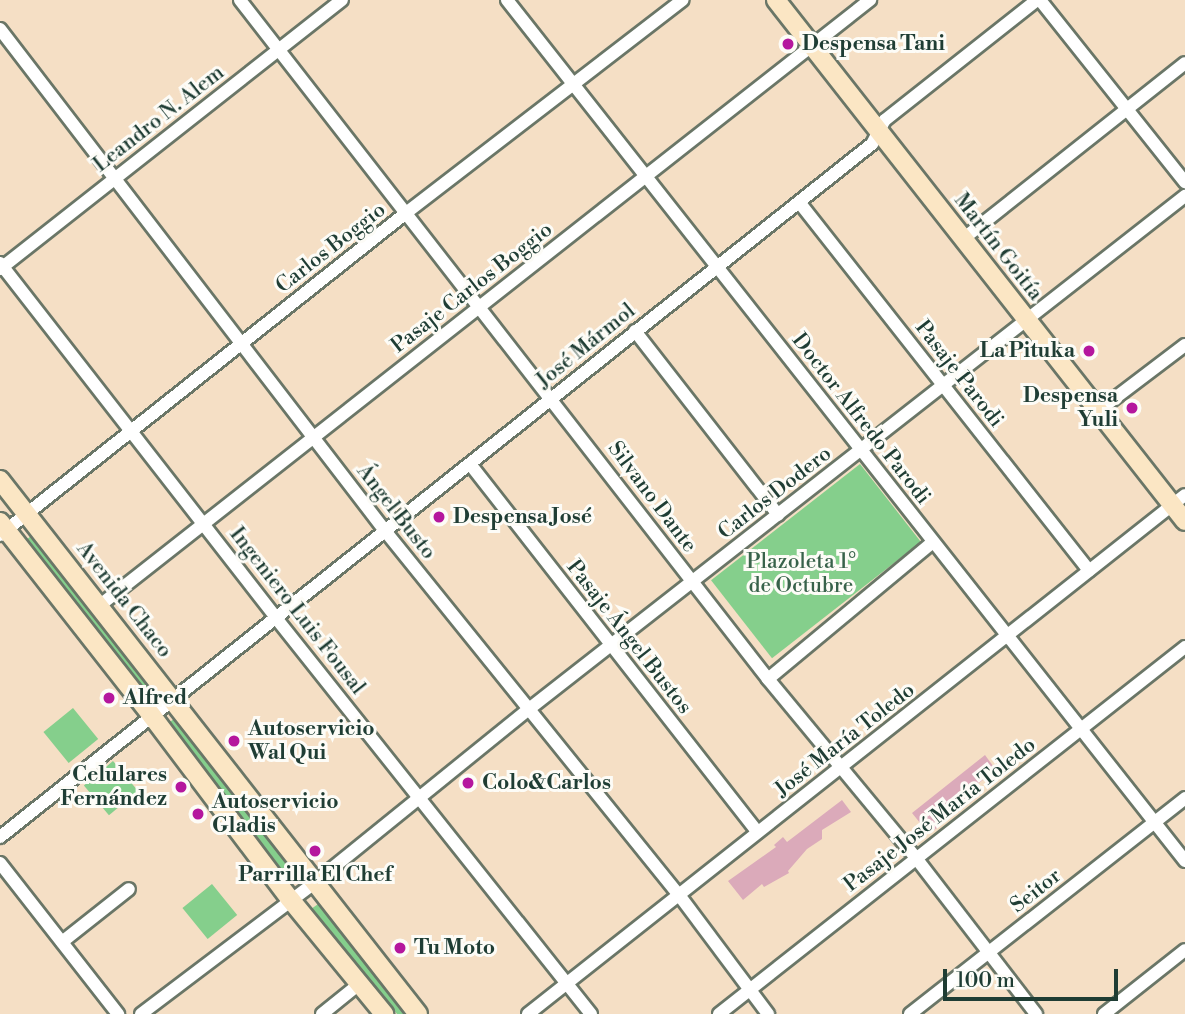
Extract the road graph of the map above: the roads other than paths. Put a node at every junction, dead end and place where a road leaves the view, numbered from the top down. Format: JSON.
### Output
{"nodes":[{"id":1,"x":240,"y":0,"type":"edge"},
{"id":2,"x":342,"y":0,"type":"edge"},
{"id":3,"x":507,"y":0,"type":"edge"},
{"id":4,"x":683,"y":0,"type":"edge"},
{"id":5,"x":776,"y":0,"type":"edge"},
{"id":6,"x":870,"y":0,"type":"edge"},
{"id":7,"x":1038,"y":0,"type":"edge"},
{"id":8,"x":0,"y":29,"type":"edge"},
{"id":9,"x":812,"y":46,"type":"junction"},
{"id":10,"x":278,"y":50,"type":"junction"},
{"id":11,"x":1185,"y":63,"type":"edge"},
{"id":12,"x":575,"y":83,"type":"junction"},
{"id":13,"x":1128,"y":108,"type":"junction"},
{"id":14,"x":879,"y":131,"type":"junction"},
{"id":15,"x":646,"y":176,"type":"junction"},
{"id":16,"x":115,"y":177,"type":"junction"},
{"id":17,"x":1185,"y":182,"type":"edge"},
{"id":18,"x":1185,"y":196,"type":"edge"},
{"id":19,"x":799,"y":202,"type":"junction"},
{"id":20,"x":406,"y":213,"type":"junction"},
{"id":21,"x":963,"y":239,"type":"junction"},
{"id":22,"x":1,"y":266,"type":"edge"},
{"id":23,"x":716,"y":266,"type":"junction"},
{"id":24,"x":479,"y":305,"type":"junction"},
{"id":25,"x":1027,"y":321,"type":"junction"},
{"id":26,"x":635,"y":331,"type":"junction"},
{"id":27,"x":242,"y":343,"type":"junction"},
{"id":28,"x":1185,"y":345,"type":"edge"},
{"id":29,"x":944,"y":386,"type":"junction"},
{"id":30,"x":552,"y":398,"type":"junction"},
{"id":31,"x":1098,"y":411,"type":"junction"},
{"id":32,"x":131,"y":432,"type":"junction"},
{"id":33,"x":314,"y":438,"type":"junction"},
{"id":34,"x":862,"y":450,"type":"junction"},
{"id":35,"x":470,"y":464,"type":"junction"},
{"id":36,"x":0,"y":480,"type":"edge"},
{"id":37,"x":1179,"y":500,"type":"edge"},
{"id":38,"x":27,"y":514,"type":"junction"},
{"id":39,"x":778,"y":515,"type":"junction"},
{"id":40,"x":1185,"y":521,"type":"edge"},
{"id":41,"x":204,"y":523,"type":"junction"},
{"id":42,"x":2,"y":529,"type":"edge"},
{"id":43,"x":386,"y":532,"type":"junction"},
{"id":44,"x":933,"y":542,"type":"junction"},
{"id":45,"x":1089,"y":570,"type":"junction"},
{"id":46,"x":693,"y":582,"type":"junction"},
{"id":47,"x":99,"y":606,"type":"junction"},
{"id":48,"x":276,"y":618,"type":"junction"},
{"id":49,"x":1008,"y":637,"type":"junction"},
{"id":50,"x":612,"y":647,"type":"junction"},
{"id":51,"x":1185,"y":647,"type":"edge"},
{"id":52,"x":768,"y":679,"type":"junction"},
{"id":53,"x":174,"y":699,"type":"junction"},
{"id":54,"x":529,"y":709,"type":"junction"},
{"id":55,"x":152,"y":716,"type":"junction"},
{"id":56,"x":1082,"y":730,"type":"junction"},
{"id":57,"x":841,"y":766,"type":"junction"},
{"id":58,"x":1185,"y":798,"type":"edge"},
{"id":59,"x":420,"y":799,"type":"junction"},
{"id":60,"x":1154,"y":821,"type":"junction"},
{"id":61,"x":757,"y":832,"type":"junction"},
{"id":62,"x":0,"y":837,"type":"edge"},
{"id":63,"x":916,"y":858,"type":"junction"},
{"id":64,"x":1185,"y":861,"type":"edge"},
{"id":65,"x":0,"y":863,"type":"edge"},
{"id":66,"x":314,"y":883,"type":"junction"},
{"id":67,"x":129,"y":889,"type":"dead end"},
{"id":68,"x":679,"y":895,"type":"junction"},
{"id":69,"x":290,"y":899,"type":"junction"},
{"id":70,"x":62,"y":942,"type":"junction"},
{"id":71,"x":1185,"y":950,"type":"edge"},
{"id":72,"x":989,"y":953,"type":"junction"},
{"id":73,"x":359,"y":984,"type":"junction"},
{"id":74,"x":566,"y":984,"type":"junction"},
{"id":75,"x":749,"y":990,"type":"junction"},
{"id":76,"x":118,"y":1014,"type":"edge"},
{"id":77,"x":141,"y":1014,"type":"edge"},
{"id":78,"x":322,"y":1014,"type":"edge"},
{"id":79,"x":383,"y":1014,"type":"edge"},
{"id":80,"x":418,"y":1014,"type":"edge"},
{"id":81,"x":528,"y":1014,"type":"edge"},
{"id":82,"x":590,"y":1014,"type":"edge"},
{"id":83,"x":719,"y":1014,"type":"edge"},
{"id":84,"x":768,"y":1014,"type":"edge"},
{"id":85,"x":911,"y":1014,"type":"edge"},
{"id":86,"x":1036,"y":1014,"type":"edge"},
{"id":87,"x":1104,"y":1014,"type":"edge"}],
"edges":[{"from":1,"to":10,"type":"street","name":"Silvano Dante"},
{"from":2,"to":10,"type":"street","name":"Leandro N. Alem"},
{"from":3,"to":12,"type":"street","name":"Doctor Alfredo Parodi"},
{"from":4,"to":12,"type":"street","name":"Carlos Boggio"},
{"from":5,"to":9,"type":"main road","name":"Martín Goitía"},
{"from":6,"to":9,"type":"street","name":"Pasaje Carlos Boggio"},
{"from":7,"to":13,"type":"street"},
{"from":7,"to":14,"type":"street","name":"José Mármol"},
{"from":8,"to":16,"type":"street","name":"Ángel Busto"},
{"from":9,"to":14,"type":"main road","name":"Martín Goitía"},
{"from":9,"to":15,"type":"street","name":"Pasaje Carlos Boggio"},
{"from":10,"to":16,"type":"street","name":"Leandro N. Alem"},
{"from":10,"to":20,"type":"street","name":"Silvano Dante"},
{"from":11,"to":13,"type":"street"},
{"from":12,"to":15,"type":"street","name":"Doctor Alfredo Parodi"},
{"from":12,"to":20,"type":"street","name":"Carlos Boggio"},
{"from":13,"to":17,"type":"street"},
{"from":13,"to":21,"type":"street"},
{"from":14,"to":19,"type":"street","name":"José Mármol"},
{"from":14,"to":21,"type":"main road","name":"Martín Goitía"},
{"from":15,"to":23,"type":"street","name":"Doctor Alfredo Parodi"},
{"from":15,"to":24,"type":"street","name":"Pasaje Carlos Boggio"},
{"from":16,"to":22,"type":"street","name":"Leandro N. Alem"},
{"from":16,"to":27,"type":"street","name":"Ángel Busto"},
{"from":18,"to":25,"type":"street","name":"Carlos Dodero"},
{"from":19,"to":23,"type":"street","name":"José Mármol"},
{"from":19,"to":29,"type":"street","name":"Pasaje Parodi"},
{"from":20,"to":24,"type":"street","name":"Silvano Dante"},
{"from":20,"to":27,"type":"street","name":"Carlos Boggio"},
{"from":21,"to":25,"type":"main road","name":"Martín Goitía"},
{"from":22,"to":32,"type":"street","name":"Ingeniero Luis Fousal"},
{"from":23,"to":26,"type":"street","name":"José Mármol"},
{"from":23,"to":34,"type":"street","name":"Doctor Alfredo Parodi"},
{"from":24,"to":30,"type":"street","name":"Silvano Dante"},
{"from":24,"to":33,"type":"street","name":"Pasaje Carlos Boggio"},
{"from":25,"to":29,"type":"street","name":"Carlos Dodero"},
{"from":25,"to":31,"type":"main road","name":"Martín Goitía"},
{"from":26,"to":30,"type":"street","name":"José Mármol"},
{"from":26,"to":39,"type":"street"},
{"from":27,"to":32,"type":"street","name":"Carlos Boggio"},
{"from":27,"to":33,"type":"street","name":"Ángel Busto"},
{"from":28,"to":31,"type":"street"},
{"from":29,"to":34,"type":"street","name":"Carlos Dodero"},
{"from":29,"to":45,"type":"street","name":"Pasaje Parodi"},
{"from":30,"to":35,"type":"street","name":"José Mármol"},
{"from":30,"to":46,"type":"street","name":"Silvano Dante"},
{"from":31,"to":37,"type":"main road","name":"Martín Goitía"},
{"from":32,"to":38,"type":"street","name":"Carlos Boggio"},
{"from":32,"to":41,"type":"street","name":"Ingeniero Luis Fousal"},
{"from":33,"to":41,"type":"street","name":"Pasaje Carlos Boggio"},
{"from":33,"to":43,"type":"street","name":"Ángel Busto"},
{"from":34,"to":39,"type":"street","name":"Carlos Dodero"},
{"from":34,"to":44,"type":"street","name":"Doctor Alfredo Parodi"},
{"from":35,"to":43,"type":"street","name":"José Mármol"},
{"from":35,"to":50,"type":"street","name":"Pasaje Ángel Bustos"},
{"from":36,"to":38,"type":"main road","name":"Avenida Chaco"},
{"from":37,"to":40,"type":"main road","name":"Martín Goitía"},
{"from":37,"to":45,"type":"street","name":"José María Toledo"},
{"from":38,"to":42,"type":"street","name":"Carlos Boggio"},
{"from":38,"to":47,"type":"main road","name":"Avenida Chaco"},
{"from":39,"to":46,"type":"street","name":"Carlos Dodero"},
{"from":41,"to":47,"type":"street","name":"Pasaje Carlos Boggio"},
{"from":41,"to":48,"type":"street","name":"Ingeniero Luis Fousal"},
{"from":42,"to":55,"type":"main road"},
{"from":43,"to":48,"type":"street","name":"José Mármol"},
{"from":43,"to":54,"type":"street","name":"Ángel Busto"},
{"from":44,"to":49,"type":"street","name":"Doctor Alfredo Parodi"},
{"from":44,"to":52,"type":"street"},
{"from":45,"to":49,"type":"street","name":"José María Toledo"},
{"from":46,"to":50,"type":"street","name":"Carlos Dodero"},
{"from":46,"to":52,"type":"street","name":"Silvano Dante"},
{"from":47,"to":53,"type":"main road","name":"Avenida Chaco"},
{"from":48,"to":53,"type":"street","name":"José Mármol"},
{"from":48,"to":59,"type":"street","name":"Ingeniero Luis Fousal"},
{"from":49,"to":56,"type":"street","name":"Doctor Alfredo Parodi"},
{"from":49,"to":57,"type":"street","name":"José María Toledo"},
{"from":50,"to":54,"type":"street","name":"Carlos Dodero"},
{"from":50,"to":61,"type":"street","name":"Pasaje Ángel Bustos"},
{"from":51,"to":56,"type":"street","name":"Pasaje José María Toledo"},
{"from":52,"to":57,"type":"street","name":"Silvano Dante"},
{"from":53,"to":55,"type":"street","name":"José Mármol"},
{"from":53,"to":66,"type":"main road","name":"Avenida Chaco"},
{"from":54,"to":59,"type":"street","name":"Carlos Dodero"},
{"from":54,"to":68,"type":"street","name":"Ángel Busto"},
{"from":55,"to":62,"type":"street","name":"José Mármol"},
{"from":55,"to":69,"type":"main road"},
{"from":56,"to":60,"type":"street","name":"Doctor Alfredo Parodi"},
{"from":56,"to":63,"type":"street","name":"Pasaje José María Toledo"},
{"from":57,"to":61,"type":"street","name":"José María Toledo"},
{"from":57,"to":63,"type":"street","name":"Silvano Dante"},
{"from":58,"to":60,"type":"street","name":"Seitor"},
{"from":59,"to":66,"type":"street","name":"Carlos Dodero"},
{"from":59,"to":74,"type":"street","name":"Ingeniero Luis Fousal"},
{"from":60,"to":64,"type":"street","name":"Doctor Alfredo Parodi"},
{"from":60,"to":72,"type":"street","name":"Seitor"},
{"from":61,"to":68,"type":"street","name":"José María Toledo"},
{"from":63,"to":72,"type":"street","name":"Silvano Dante"},
{"from":63,"to":75,"type":"street","name":"Pasaje José María Toledo"},
{"from":65,"to":70,"type":"street"},
{"from":66,"to":69,"type":"street","name":"Carlos Dodero"},
{"from":66,"to":80,"type":"main road","name":"Avenida Chaco"},
{"from":67,"to":70,"type":"street"},
{"from":68,"to":74,"type":"street","name":"José María Toledo"},
{"from":68,"to":75,"type":"street","name":"Ángel Busto"},
{"from":69,"to":73,"type":"main road"},
{"from":69,"to":77,"type":"street","name":"Carlos Dodero"},
{"from":70,"to":76,"type":"street"},
{"from":71,"to":87,"type":"street"},
{"from":72,"to":85,"type":"street","name":"Seitor"},
{"from":72,"to":86,"type":"street","name":"Silvano Dante"},
{"from":73,"to":78,"type":"street"},
{"from":73,"to":79,"type":"main road"},
{"from":74,"to":81,"type":"street","name":"José María Toledo"},
{"from":74,"to":82,"type":"street","name":"Ingeniero Luis Fousal"},
{"from":75,"to":83,"type":"street","name":"Pasaje José María Toledo"},
{"from":75,"to":84,"type":"street","name":"Ángel Busto"}]}
